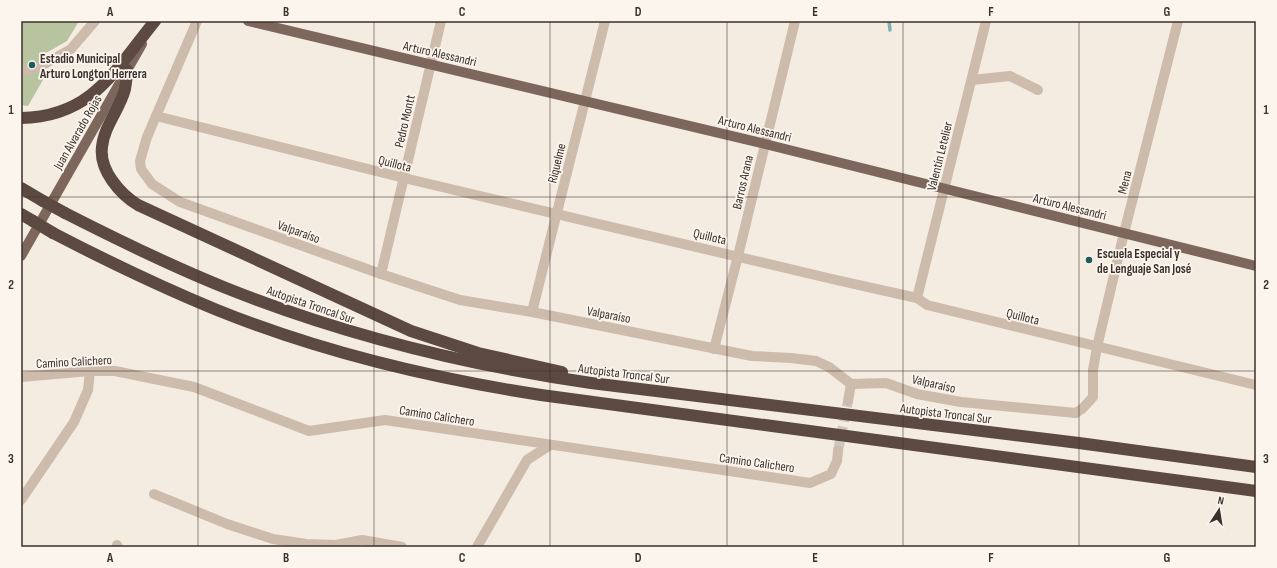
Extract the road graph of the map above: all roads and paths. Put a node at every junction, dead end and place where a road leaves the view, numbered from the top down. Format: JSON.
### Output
{"nodes":[{"id":1,"x":95,"y":21,"type":"edge"},
{"id":2,"x":155,"y":21,"type":"edge"},
{"id":3,"x":197,"y":21,"type":"edge"},
{"id":4,"x":248,"y":21,"type":"edge"},
{"id":5,"x":441,"y":21,"type":"edge"},
{"id":6,"x":605,"y":21,"type":"edge"},
{"id":7,"x":795,"y":21,"type":"edge"},
{"id":8,"x":986,"y":21,"type":"edge"},
{"id":9,"x":1178,"y":21,"type":"edge"},
{"id":10,"x":431,"y":64,"type":"junction"},
{"id":11,"x":128,"y":70,"type":"junction"},
{"id":12,"x":21,"y":72,"type":"edge"},
{"id":13,"x":972,"y":80,"type":"junction"},
{"id":14,"x":1038,"y":90,"type":"dead end"},
{"id":15,"x":585,"y":100,"type":"junction"},
{"id":16,"x":156,"y":116,"type":"junction"},
{"id":17,"x":21,"y":118,"type":"edge"},
{"id":18,"x":765,"y":144,"type":"junction"},
{"id":19,"x":404,"y":178,"type":"junction"},
{"id":20,"x":21,"y":188,"type":"edge"},
{"id":21,"x":944,"y":188,"type":"junction"},
{"id":22,"x":21,"y":214,"type":"edge"},
{"id":23,"x":557,"y":214,"type":"junction"},
{"id":24,"x":1124,"y":233,"type":"junction"},
{"id":25,"x":21,"y":256,"type":"edge"},
{"id":26,"x":738,"y":256,"type":"junction"},
{"id":27,"x":1256,"y":266,"type":"edge"},
{"id":28,"x":382,"y":274,"type":"junction"},
{"id":29,"x":917,"y":298,"type":"junction"},
{"id":30,"x":532,"y":312,"type":"junction"},
{"id":31,"x":1097,"y":347,"type":"junction"},
{"id":32,"x":714,"y":349,"type":"junction"},
{"id":33,"x":90,"y":371,"type":"junction"},
{"id":34,"x":21,"y":377,"type":"edge"},
{"id":35,"x":851,"y":384,"type":"junction"},
{"id":36,"x":1256,"y":385,"type":"edge"},
{"id":37,"x":639,"y":389,"type":"junction"},
{"id":38,"x":1093,"y":397,"type":"joint"},
{"id":39,"x":848,"y":401,"type":"tunnel mouth"},
{"id":40,"x":550,"y":445,"type":"junction"},
{"id":41,"x":838,"y":451,"type":"tunnel mouth"},
{"id":42,"x":1256,"y":467,"type":"edge"},
{"id":43,"x":1256,"y":491,"type":"edge"},
{"id":44,"x":154,"y":494,"type":"dead end"},
{"id":45,"x":21,"y":500,"type":"edge"},
{"id":46,"x":402,"y":547,"type":"edge"},
{"id":47,"x":477,"y":547,"type":"edge"}],
"edges":[{"from":1,"to":12,"type":"street"},
{"from":2,"to":11,"type":"main road","name":"Juan Alvarado Rojas"},
{"from":2,"to":17,"type":"highway"},
{"from":3,"to":16,"type":"street"},
{"from":4,"to":10,"type":"main road","name":"Arturo Alessandri"},
{"from":5,"to":10,"type":"street","name":"Pedro Montt"},
{"from":6,"to":15,"type":"street","name":"Riquelme"},
{"from":7,"to":18,"type":"street","name":"Barros Arana"},
{"from":8,"to":13,"type":"street","name":"Valentín Letelier"},
{"from":9,"to":24,"type":"street","name":"Mena"},
{"from":10,"to":15,"type":"main road","name":"Arturo Alessandri"},
{"from":10,"to":19,"type":"street","name":"Pedro Montt"},
{"from":11,"to":25,"type":"main road","name":"Juan Alvarado Rojas"},
{"from":11,"to":37,"type":"highway"},
{"from":13,"to":14,"type":"street"},
{"from":13,"to":21,"type":"street","name":"Valentín Letelier"},
{"from":15,"to":18,"type":"main road","name":"Arturo Alessandri"},
{"from":15,"to":23,"type":"street","name":"Riquelme"},
{"from":16,"to":19,"type":"street","name":"Quillota"},
{"from":16,"to":28,"type":"street","name":"Valparaíso"},
{"from":18,"to":21,"type":"main road","name":"Arturo Alessandri"},
{"from":18,"to":26,"type":"street","name":"Barros Arana"},
{"from":19,"to":23,"type":"street","name":"Quillota"},
{"from":19,"to":28,"type":"street","name":"Pedro Montt"},
{"from":20,"to":37,"type":"highway","name":"Autopista Troncal Sur","bridge":true},
{"from":21,"to":24,"type":"main road","name":"Arturo Alessandri"},
{"from":21,"to":29,"type":"street","name":"Valentín Letelier"},
{"from":22,"to":43,"type":"highway","bridge":true},
{"from":23,"to":26,"type":"street","name":"Quillota"},
{"from":23,"to":30,"type":"street","name":"Riquelme"},
{"from":24,"to":27,"type":"main road","name":"Arturo Alessandri"},
{"from":24,"to":31,"type":"street","name":"Mena"},
{"from":26,"to":29,"type":"street","name":"Quillota"},
{"from":26,"to":32,"type":"street","name":"Barros Arana"},
{"from":28,"to":30,"type":"street","name":"Valparaíso"},
{"from":29,"to":31,"type":"street","name":"Quillota"},
{"from":30,"to":32,"type":"street","name":"Valparaíso"},
{"from":31,"to":36,"type":"street","name":"Quillota"},
{"from":31,"to":38,"type":"street","name":"Mena"},
{"from":32,"to":35,"type":"street","name":"Valparaíso"},
{"from":33,"to":34,"type":"street","name":"Camino Calichero"},
{"from":33,"to":40,"type":"street","name":"Camino Calichero"},
{"from":33,"to":45,"type":"street"},
{"from":35,"to":38,"type":"street","name":"Valparaíso"},
{"from":35,"to":39,"type":"street"},
{"from":37,"to":42,"type":"highway","name":"Autopista Troncal Sur"},
{"from":40,"to":41,"type":"street","name":"Camino Calichero"},
{"from":40,"to":47,"type":"street"},
{"from":44,"to":46,"type":"street"}]}
